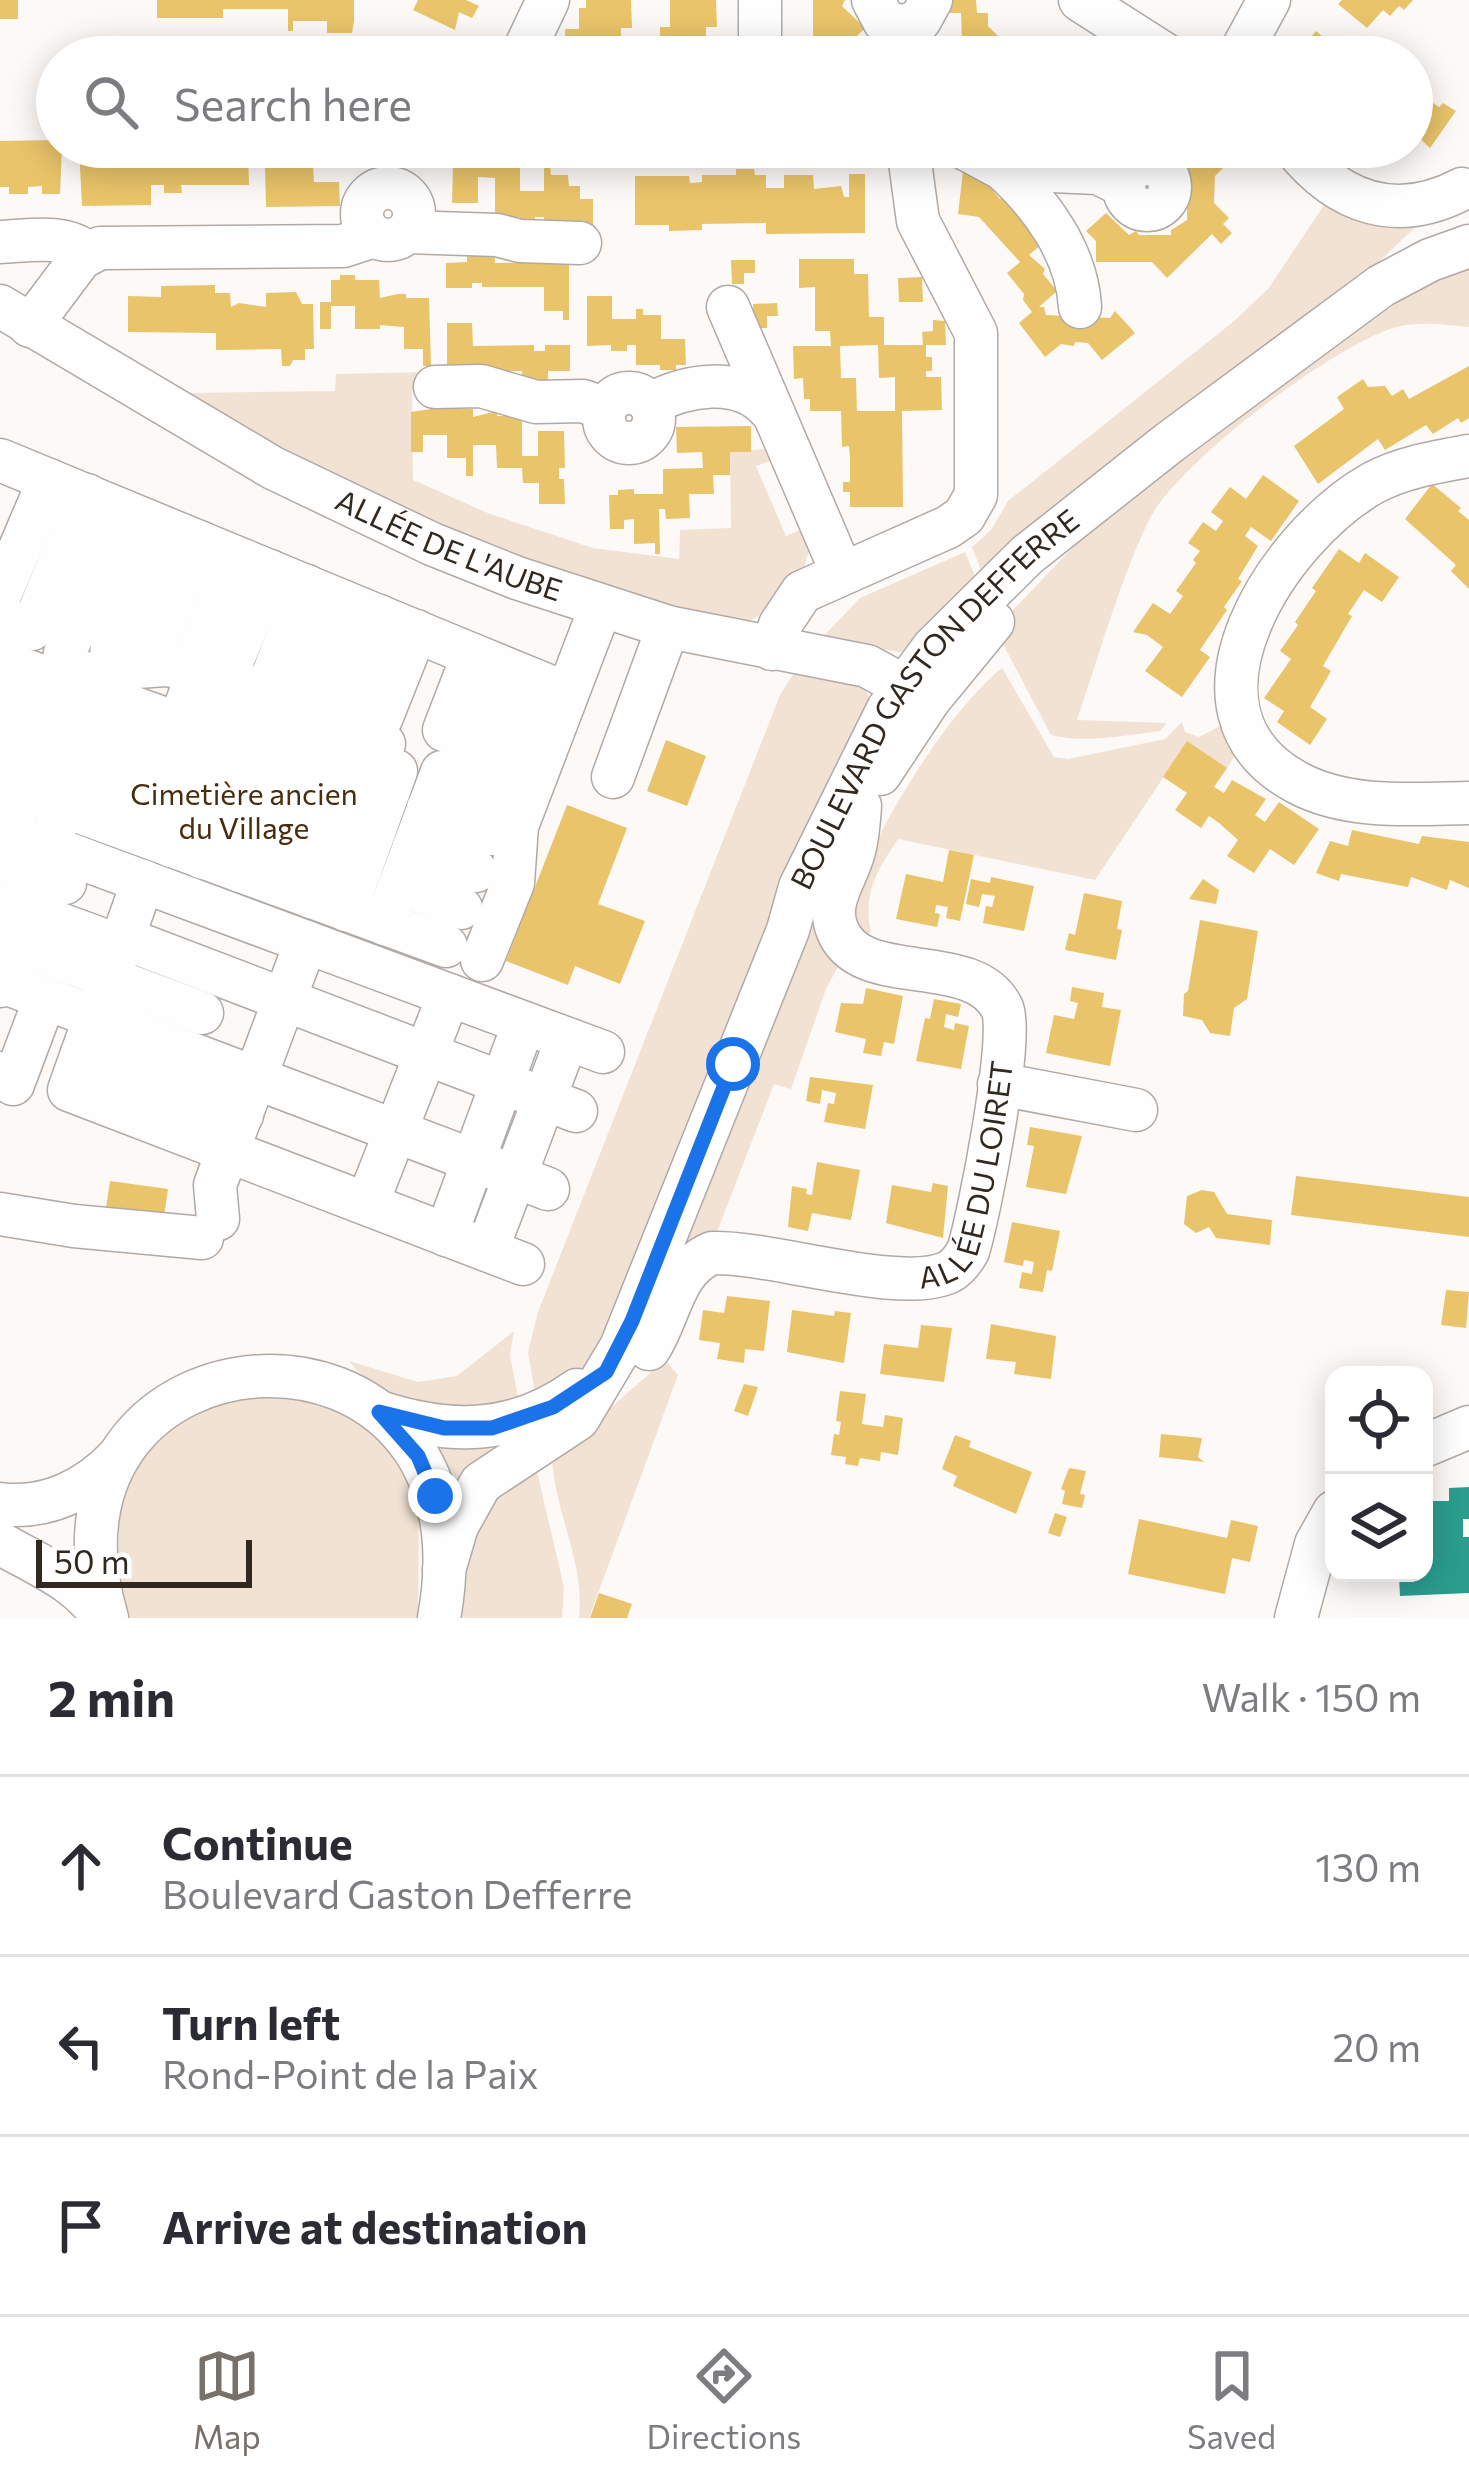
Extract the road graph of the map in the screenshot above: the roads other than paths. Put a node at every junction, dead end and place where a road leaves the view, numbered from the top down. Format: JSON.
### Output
{"nodes":[{"id":1,"x":548,"y":0,"type":"edge"},
{"id":2,"x":760,"y":0,"type":"edge"},
{"id":3,"x":1080,"y":0,"type":"edge"},
{"id":4,"x":1269,"y":0,"type":"edge"},
{"id":5,"x":531,"y":36,"type":"edge"},
{"id":6,"x":760,"y":36,"type":"edge"},
{"id":7,"x":1136,"y":36,"type":"edge"},
{"id":8,"x":1249,"y":36,"type":"edge"},
{"id":9,"x":911,"y":168,"type":"edge"},
{"id":10,"x":1316,"y":168,"type":"edge"},
{"id":11,"x":1003,"y":169,"type":"joint"},
{"id":12,"x":1465,"y":183,"type":"edge"},
{"id":13,"x":1124,"y":186,"type":"dead end"},
{"id":14,"x":0,"y":242,"type":"edge"},
{"id":15,"x":580,"y":243,"type":"dead end"},
{"id":16,"x":1469,"y":246,"type":"edge"},
{"id":17,"x":86,"y":253,"type":"junction"},
{"id":18,"x":1381,"y":286,"type":"junction"},
{"id":19,"x":728,"y":307,"type":"dead end"},
{"id":20,"x":1080,"y":307,"type":"dead end"},
{"id":21,"x":15,"y":316,"type":"edge"},
{"id":22,"x":435,"y":387,"type":"dead end"},
{"id":23,"x":769,"y":409,"type":"junction"},
{"id":24,"x":1469,"y":456,"type":"edge"},
{"id":25,"x":842,"y":573,"type":"junction"},
{"id":26,"x":0,"y":595,"type":"edge"},
{"id":27,"x":601,"y":606,"type":"junction"},
{"id":28,"x":16,"y":623,"type":"edge"},
{"id":29,"x":668,"y":627,"type":"junction"},
{"id":30,"x":281,"y":643,"type":"edge"},
{"id":31,"x":772,"y":650,"type":"junction"},
{"id":32,"x":0,"y":661,"type":"edge"},
{"id":33,"x":59,"y":681,"type":"junction"},
{"id":34,"x":916,"y":693,"type":"junction"},
{"id":35,"x":4,"y":718,"type":"edge"},
{"id":36,"x":97,"y":723,"type":"junction"},
{"id":37,"x":613,"y":777,"type":"dead end"},
{"id":38,"x":0,"y":783,"type":"edge"},
{"id":39,"x":1469,"y":803,"type":"edge"},
{"id":40,"x":860,"y":806,"type":"junction"},
{"id":41,"x":0,"y":815,"type":"edge"},
{"id":42,"x":497,"y":832,"type":"junction"},
{"id":43,"x":234,"y":846,"type":"junction"},
{"id":44,"x":13,"y":922,"type":"edge"},
{"id":45,"x":788,"y":930,"type":"junction"},
{"id":46,"x":306,"y":942,"type":"junction"},
{"id":47,"x":449,"y":994,"type":"junction"},
{"id":48,"x":69,"y":996,"type":"edge"},
{"id":49,"x":284,"y":1001,"type":"junction"},
{"id":50,"x":202,"y":1013,"type":"dead end"},
{"id":51,"x":524,"y":1023,"type":"junction"},
{"id":52,"x":425,"y":1054,"type":"junction"},
{"id":53,"x":502,"y":1083,"type":"junction"},
{"id":54,"x":999,"y":1084,"type":"junction"},
{"id":55,"x":560,"y":1105,"type":"junction"},
{"id":56,"x":1136,"y":1110,"type":"dead end"},
{"id":57,"x":242,"y":1115,"type":"junction"},
{"id":58,"x":395,"y":1132,"type":"junction"},
{"id":59,"x":473,"y":1161,"type":"junction"},
{"id":60,"x":532,"y":1182,"type":"junction"},
{"id":61,"x":367,"y":1204,"type":"junction"},
{"id":62,"x":0,"y":1214,"type":"edge"},
{"id":63,"x":446,"y":1235,"type":"junction"},
{"id":64,"x":606,"y":1372,"type":"junction"},
{"id":65,"x":379,"y":1412,"type":"junction"},
{"id":66,"x":1469,"y":1427,"type":"edge"},
{"id":67,"x":1433,"y":1442,"type":"edge"},
{"id":68,"x":125,"y":1450,"type":"junction"},
{"id":69,"x":0,"y":1504,"type":"edge"},
{"id":70,"x":1325,"y":1528,"type":"edge"},
{"id":71,"x":9,"y":1557,"type":"edge"},
{"id":72,"x":442,"y":1603,"type":"edge"},
{"id":73,"x":105,"y":1618,"type":"edge"},
{"id":74,"x":1295,"y":1618,"type":"edge"}],
"edges":[{"from":1,"to":5,"type":"street"},
{"from":2,"to":6,"type":"street"},
{"from":3,"to":7,"type":"street"},
{"from":4,"to":8,"type":"street"},
{"from":9,"to":25,"type":"street"},
{"from":10,"to":12,"type":"street"},
{"from":11,"to":13,"type":"street"},
{"from":11,"to":20,"type":"street"},
{"from":12,"to":18,"type":"street","name":"BOULEVARD GASTON DEFFERRE"},
{"from":14,"to":17,"type":"street"},
{"from":15,"to":17,"type":"street"},
{"from":16,"to":18,"type":"street","name":"BOULEVARD GASTON DEFFERRE"},
{"from":17,"to":21,"type":"street"},
{"from":18,"to":34,"type":"street","name":"BOULEVARD GASTON DEFFERRE"},
{"from":19,"to":23,"type":"street"},
{"from":21,"to":27,"type":"street","name":"ALLÉE DE L'AUBE"},
{"from":22,"to":23,"type":"street"},
{"from":23,"to":25,"type":"street"},
{"from":24,"to":39,"type":"street"},
{"from":25,"to":31,"type":"street"},
{"from":26,"to":28,"type":"street"},
{"from":26,"to":30,"type":"street"},
{"from":27,"to":29,"type":"street","name":"ALLÉE DE L'AUBE"},
{"from":27,"to":42,"type":"street"},
{"from":28,"to":30,"type":"street"},
{"from":28,"to":33,"type":"street"},
{"from":29,"to":31,"type":"street","name":"ALLÉE DE L'AUBE"},
{"from":29,"to":37,"type":"street"},
{"from":30,"to":33,"type":"street"},
{"from":30,"to":36,"type":"street"},
{"from":30,"to":36,"type":"street"},
{"from":30,"to":42,"type":"street"},
{"from":30,"to":42,"type":"street"},
{"from":30,"to":42,"type":"street"},
{"from":30,"to":42,"type":"street"},
{"from":30,"to":43,"type":"street"},
{"from":30,"to":43,"type":"street"},
{"from":30,"to":43,"type":"street"},
{"from":30,"to":43,"type":"street"},
{"from":30,"to":43,"type":"street"},
{"from":31,"to":34,"type":"street","name":"ALLÉE DE L'AUBE"},
{"from":32,"to":33,"type":"street"},
{"from":33,"to":35,"type":"street"},
{"from":33,"to":36,"type":"street"},
{"from":34,"to":40,"type":"street","name":"BOULEVARD GASTON DEFFERRE"},
{"from":34,"to":45,"type":"street","name":"BOULEVARD GASTON DEFFERRE"},
{"from":35,"to":36,"type":"street"},
{"from":36,"to":38,"type":"street"},
{"from":36,"to":43,"type":"street"},
{"from":36,"to":43,"type":"street"},
{"from":36,"to":44,"type":"street"},
{"from":40,"to":45,"type":"street","name":"BOULEVARD GASTON DEFFERRE"},
{"from":40,"to":54,"type":"street","name":"ALLÉE DU LOIRET"},
{"from":41,"to":44,"type":"street"},
{"from":42,"to":43,"type":"street"},
{"from":44,"to":48,"type":"street"},
{"from":44,"to":48,"type":"street"},
{"from":45,"to":64,"type":"street","name":"BOULEVARD GASTON DEFFERRE"},
{"from":46,"to":47,"type":"street"},
{"from":46,"to":48,"type":"street"},
{"from":46,"to":49,"type":"street"},
{"from":47,"to":51,"type":"street"},
{"from":47,"to":52,"type":"street"},
{"from":48,"to":49,"type":"street"},
{"from":48,"to":50,"type":"street"},
{"from":48,"to":57,"type":"street"},
{"from":49,"to":52,"type":"street"},
{"from":49,"to":57,"type":"street"},
{"from":51,"to":53,"type":"street"},
{"from":51,"to":55,"type":"street"},
{"from":52,"to":53,"type":"street"},
{"from":52,"to":58,"type":"street"},
{"from":53,"to":55,"type":"street"},
{"from":53,"to":59,"type":"street"},
{"from":54,"to":56,"type":"street"},
{"from":54,"to":64,"type":"street","name":"ALLÉE DU LOIRET"},
{"from":55,"to":60,"type":"street"},
{"from":57,"to":58,"type":"street"},
{"from":57,"to":61,"type":"street"},
{"from":57,"to":62,"type":"street"},
{"from":58,"to":59,"type":"street"},
{"from":58,"to":61,"type":"street"},
{"from":59,"to":60,"type":"street"},
{"from":59,"to":63,"type":"street"},
{"from":60,"to":63,"type":"street"},
{"from":61,"to":63,"type":"street"},
{"from":64,"to":65,"type":"street","name":"BOULEVARD GASTON DEFFERRE"},
{"from":64,"to":72,"type":"street","name":"BOULEVARD GASTON DEFFERRE"},
{"from":65,"to":68,"type":"street"},
{"from":65,"to":72,"type":"street"},
{"from":66,"to":67,"type":"street"},
{"from":68,"to":69,"type":"street"},
{"from":68,"to":73,"type":"street"},
{"from":70,"to":74,"type":"street"},
{"from":71,"to":73,"type":"street"}]}
